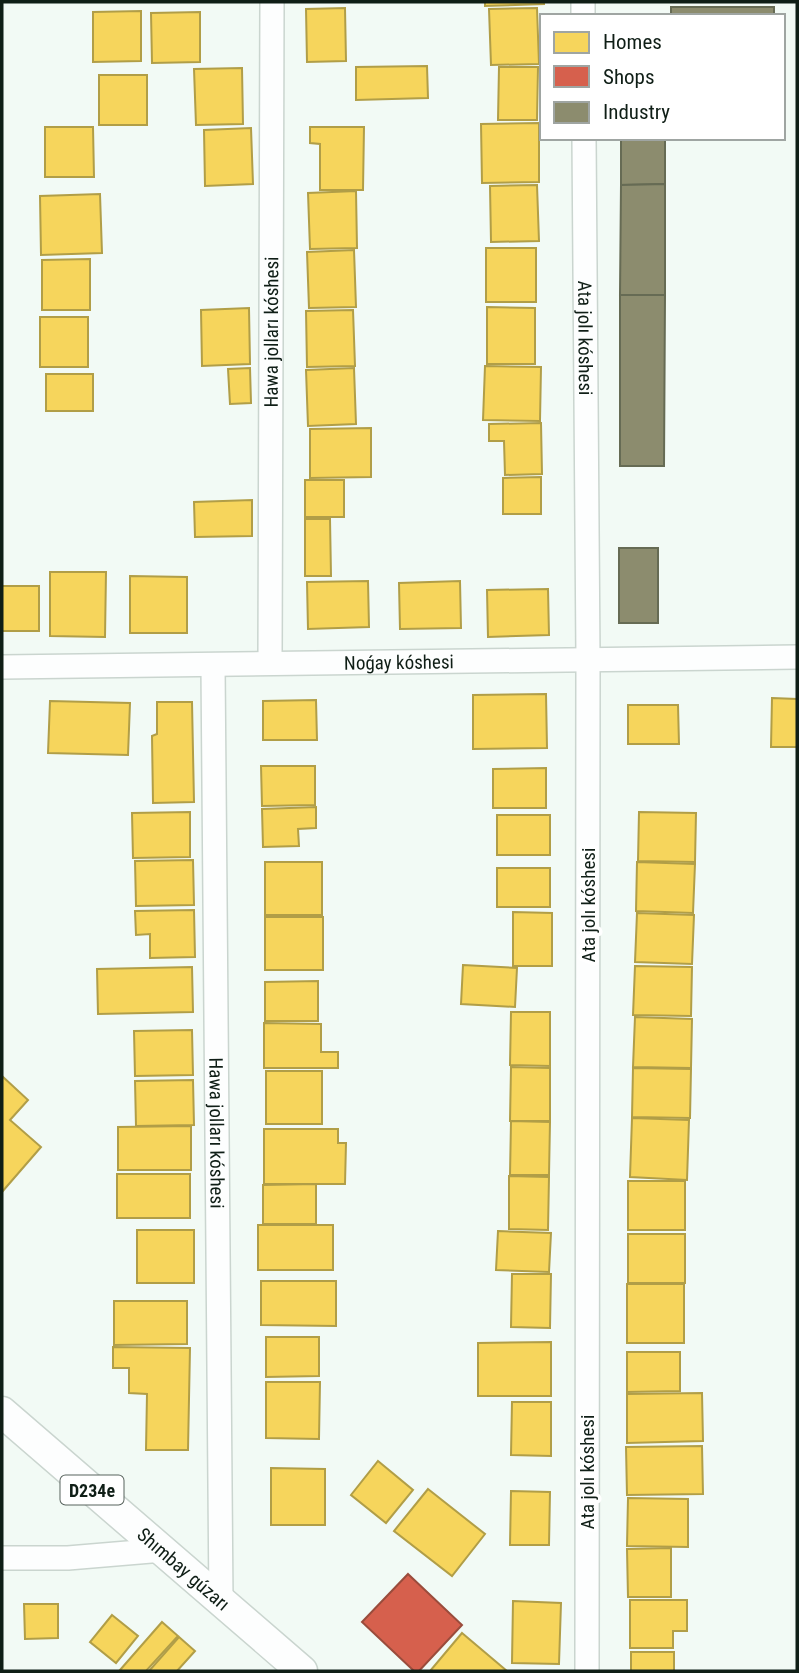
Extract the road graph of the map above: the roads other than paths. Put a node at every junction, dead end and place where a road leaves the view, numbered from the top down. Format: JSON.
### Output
{"nodes":[{"id":1,"x":272,"y":2,"type":"edge"},
{"id":2,"x":584,"y":140,"type":"edge"},
{"id":3,"x":797,"y":657,"type":"edge"},
{"id":4,"x":588,"y":659,"type":"junction"},
{"id":5,"x":270,"y":663,"type":"junction"},
{"id":6,"x":213,"y":666,"type":"junction"},
{"id":7,"x":2,"y":667,"type":"edge"},
{"id":8,"x":2,"y":1412,"type":"edge"},
{"id":9,"x":163,"y":1550,"type":"junction"},
{"id":10,"x":2,"y":1558,"type":"edge"},
{"id":11,"x":221,"y":1602,"type":"junction"},
{"id":12,"x":302,"y":1671,"type":"edge"},
{"id":13,"x":587,"y":1671,"type":"edge"}],
"edges":[{"from":1,"to":5,"type":"street","name":"Hawa jolları kóshesi"},
{"from":2,"to":4,"type":"street","name":"Ata jolı kóshesi"},
{"from":3,"to":4,"type":"street","name":"Noǵay kóshesi"},
{"from":4,"to":5,"type":"street","name":"Noǵay kóshesi"},
{"from":4,"to":13,"type":"street","name":"Ata jolı kóshesi"},
{"from":5,"to":6,"type":"street","name":"Noǵay kóshesi"},
{"from":6,"to":7,"type":"street","name":"Noǵay kóshesi"},
{"from":6,"to":11,"type":"street","name":"Hawa jolları kóshesi"},
{"from":8,"to":9,"type":"main road","name":"Shımbay gúzarı","number":"D234e"},
{"from":9,"to":10,"type":"street"},
{"from":9,"to":11,"type":"main road","name":"Shımbay gúzarı","number":"D234e"},
{"from":11,"to":12,"type":"main road","name":"Shımbay gúzarı","number":"D234e"}]}
